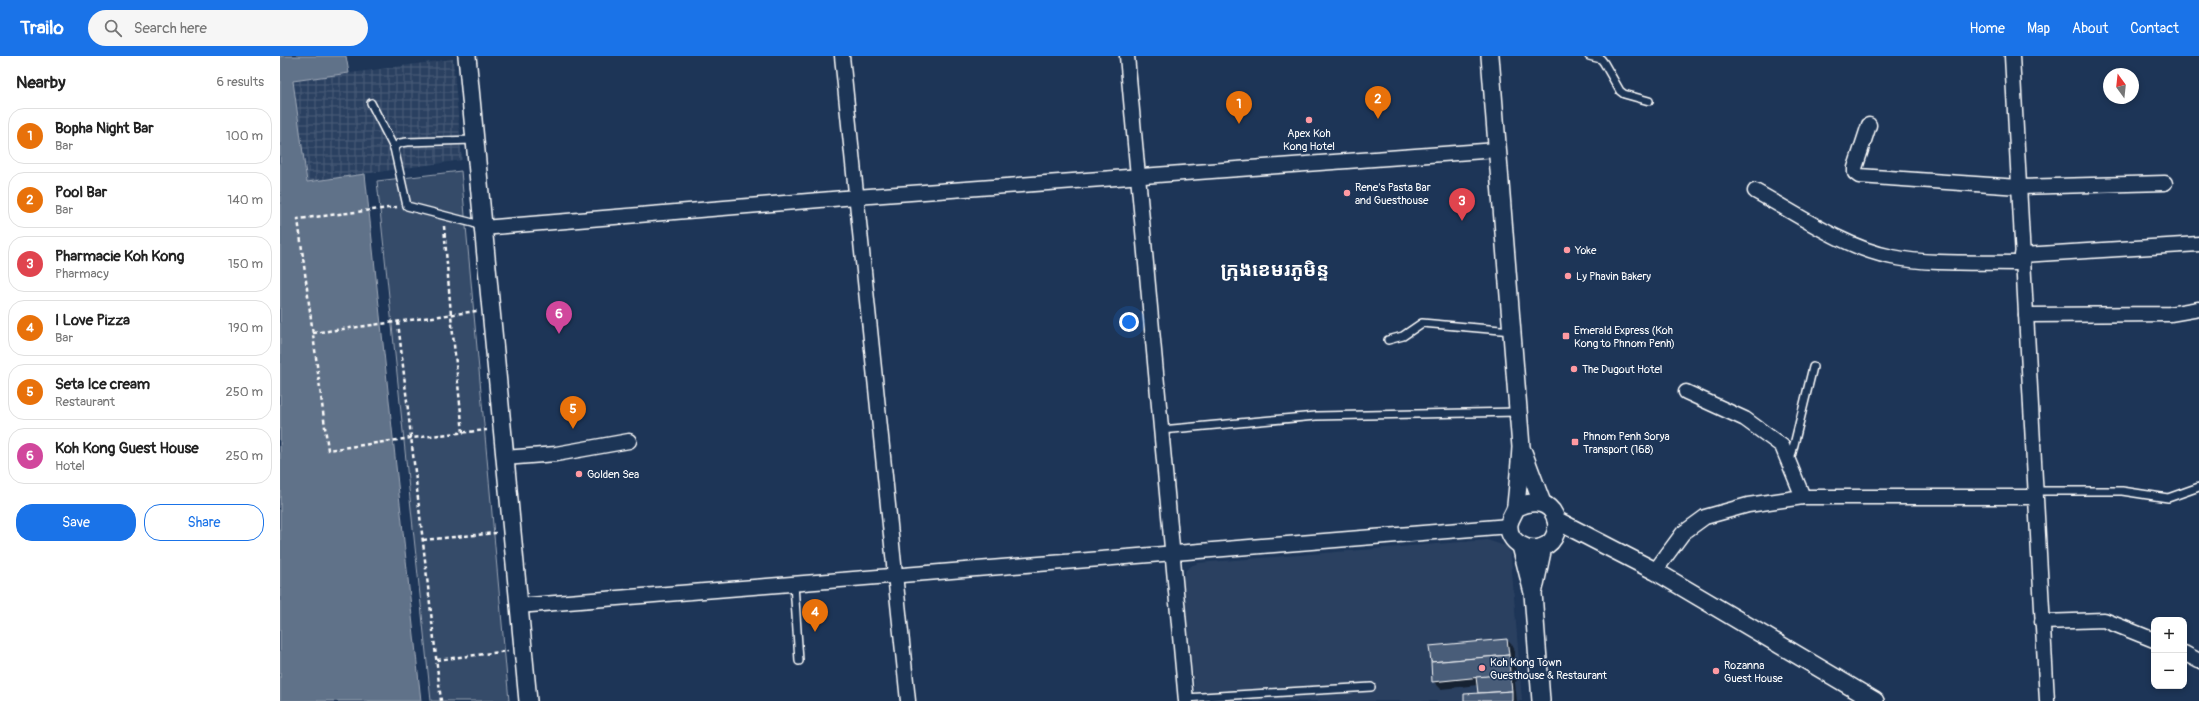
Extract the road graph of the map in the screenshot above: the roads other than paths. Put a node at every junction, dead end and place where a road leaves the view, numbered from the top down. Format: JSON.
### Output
{"nodes":[{"id":1,"x":467,"y":56,"type":"edge"},
{"id":2,"x":842,"y":56,"type":"edge"},
{"id":3,"x":1127,"y":56,"type":"edge"},
{"id":4,"x":1490,"y":56,"type":"edge"},
{"id":5,"x":1590,"y":56,"type":"edge"},
{"id":6,"x":2012,"y":56,"type":"edge"},
{"id":7,"x":1649,"y":101,"type":"dead end"},
{"id":8,"x":371,"y":103,"type":"dead end"},
{"id":9,"x":1869,"y":125,"type":"dead end"},
{"id":10,"x":474,"y":140,"type":"junction"},
{"id":11,"x":394,"y":148,"type":"junction"},
{"id":12,"x":1498,"y":150,"type":"junction"},
{"id":13,"x":1138,"y":177,"type":"junction"},
{"id":14,"x":2165,"y":183,"type":"dead end"},
{"id":15,"x":2019,"y":187,"type":"junction"},
{"id":16,"x":1755,"y":191,"type":"dead end"},
{"id":17,"x":856,"y":197,"type":"junction"},
{"id":18,"x":483,"y":228,"type":"junction"},
{"id":19,"x":2199,"y":244,"type":"edge"},
{"id":20,"x":2022,"y":259,"type":"junction"},
{"id":21,"x":2199,"y":309,"type":"edge"},
{"id":22,"x":2026,"y":315,"type":"junction"},
{"id":23,"x":1512,"y":331,"type":"junction"},
{"id":24,"x":1388,"y":340,"type":"dead end"},
{"id":25,"x":1814,"y":367,"type":"dead end"},
{"id":26,"x":1686,"y":392,"type":"dead end"},
{"id":27,"x":1518,"y":412,"type":"junction"},
{"id":28,"x":1161,"y":430,"type":"junction"},
{"id":29,"x":629,"y":441,"type":"dead end"},
{"id":30,"x":1521,"y":447,"type":"junction"},
{"id":31,"x":504,"y":458,"type":"junction"},
{"id":32,"x":1790,"y":461,"type":"junction"},
{"id":33,"x":2199,"y":487,"type":"edge"},
{"id":34,"x":2035,"y":494,"type":"junction"},
{"id":35,"x":1803,"y":497,"type":"junction"},
{"id":36,"x":1542,"y":503,"type":"junction"},
{"id":37,"x":1516,"y":508,"type":"junction"},
{"id":38,"x":1556,"y":520,"type":"junction"},
{"id":39,"x":1509,"y":526,"type":"junction"},
{"id":40,"x":1585,"y":534,"type":"junction"},
{"id":41,"x":1548,"y":543,"type":"junction"},
{"id":42,"x":1521,"y":546,"type":"junction"},
{"id":43,"x":1172,"y":555,"type":"junction"},
{"id":44,"x":1655,"y":572,"type":"junction"},
{"id":45,"x":894,"y":577,"type":"junction"},
{"id":46,"x":794,"y":584,"type":"junction"},
{"id":47,"x":1532,"y":593,"type":"junction"},
{"id":48,"x":518,"y":606,"type":"junction"},
{"id":49,"x":2042,"y":622,"type":"junction"},
{"id":50,"x":2151,"y":639,"type":"edge"},
{"id":51,"x":2187,"y":655,"type":"edge"},
{"id":52,"x":799,"y":661,"type":"dead end"},
{"id":53,"x":2199,"y":661,"type":"edge"},
{"id":54,"x":1371,"y":687,"type":"dead end"},
{"id":55,"x":1185,"y":699,"type":"edge"},
{"id":56,"x":528,"y":701,"type":"edge"},
{"id":57,"x":908,"y":701,"type":"edge"},
{"id":58,"x":1541,"y":701,"type":"edge"},
{"id":59,"x":1875,"y":701,"type":"edge"},
{"id":60,"x":2048,"y":701,"type":"edge"}],
"edges":[{"from":1,"to":10,"type":"street"},
{"from":2,"to":17,"type":"street"},
{"from":3,"to":13,"type":"street"},
{"from":4,"to":12,"type":"street"},
{"from":5,"to":7,"type":"lane"},
{"from":6,"to":15,"type":"street"},
{"from":8,"to":11,"type":"lane"},
{"from":9,"to":15,"type":"street"},
{"from":10,"to":11,"type":"lane"},
{"from":10,"to":18,"type":"street"},
{"from":11,"to":18,"type":"lane"},
{"from":12,"to":13,"type":"street"},
{"from":12,"to":23,"type":"street"},
{"from":13,"to":17,"type":"street"},
{"from":13,"to":28,"type":"street"},
{"from":14,"to":15,"type":"street"},
{"from":15,"to":20,"type":"street"},
{"from":16,"to":20,"type":"street"},
{"from":17,"to":18,"type":"street"},
{"from":17,"to":45,"type":"street"},
{"from":18,"to":31,"type":"street"},
{"from":19,"to":20,"type":"street"},
{"from":20,"to":22,"type":"street"},
{"from":21,"to":22,"type":"street"},
{"from":22,"to":34,"type":"street"},
{"from":23,"to":24,"type":"lane"},
{"from":23,"to":27,"type":"street"},
{"from":25,"to":32,"type":"lane"},
{"from":26,"to":32,"type":"street"},
{"from":27,"to":28,"type":"lane"},
{"from":27,"to":30,"type":"street"},
{"from":28,"to":43,"type":"street"},
{"from":29,"to":31,"type":"street"},
{"from":30,"to":36,"type":"street"},
{"from":30,"to":37,"type":"street"},
{"from":31,"to":48,"type":"street"},
{"from":32,"to":35,"type":"street"},
{"from":33,"to":34,"type":"lane"},
{"from":34,"to":35,"type":"street"},
{"from":34,"to":49,"type":"street"},
{"from":35,"to":44,"type":"street"},
{"from":36,"to":37,"type":"street"},
{"from":36,"to":38,"type":"street"},
{"from":37,"to":39,"type":"street"},
{"from":38,"to":40,"type":"street"},
{"from":38,"to":41,"type":"street"},
{"from":39,"to":42,"type":"street"},
{"from":39,"to":43,"type":"street"},
{"from":40,"to":41,"type":"street"},
{"from":40,"to":44,"type":"street"},
{"from":41,"to":42,"type":"street"},
{"from":41,"to":47,"type":"street"},
{"from":42,"to":47,"type":"street"},
{"from":43,"to":45,"type":"street"},
{"from":43,"to":55,"type":"street"},
{"from":44,"to":59,"type":"street"},
{"from":45,"to":46,"type":"street"},
{"from":45,"to":57,"type":"street"},
{"from":46,"to":48,"type":"street"},
{"from":46,"to":52,"type":"lane"},
{"from":47,"to":58,"type":"street"},
{"from":48,"to":56,"type":"street"},
{"from":49,"to":50,"type":"street"},
{"from":49,"to":60,"type":"street"},
{"from":51,"to":53,"type":"street"},
{"from":54,"to":55,"type":"lane"}]}
